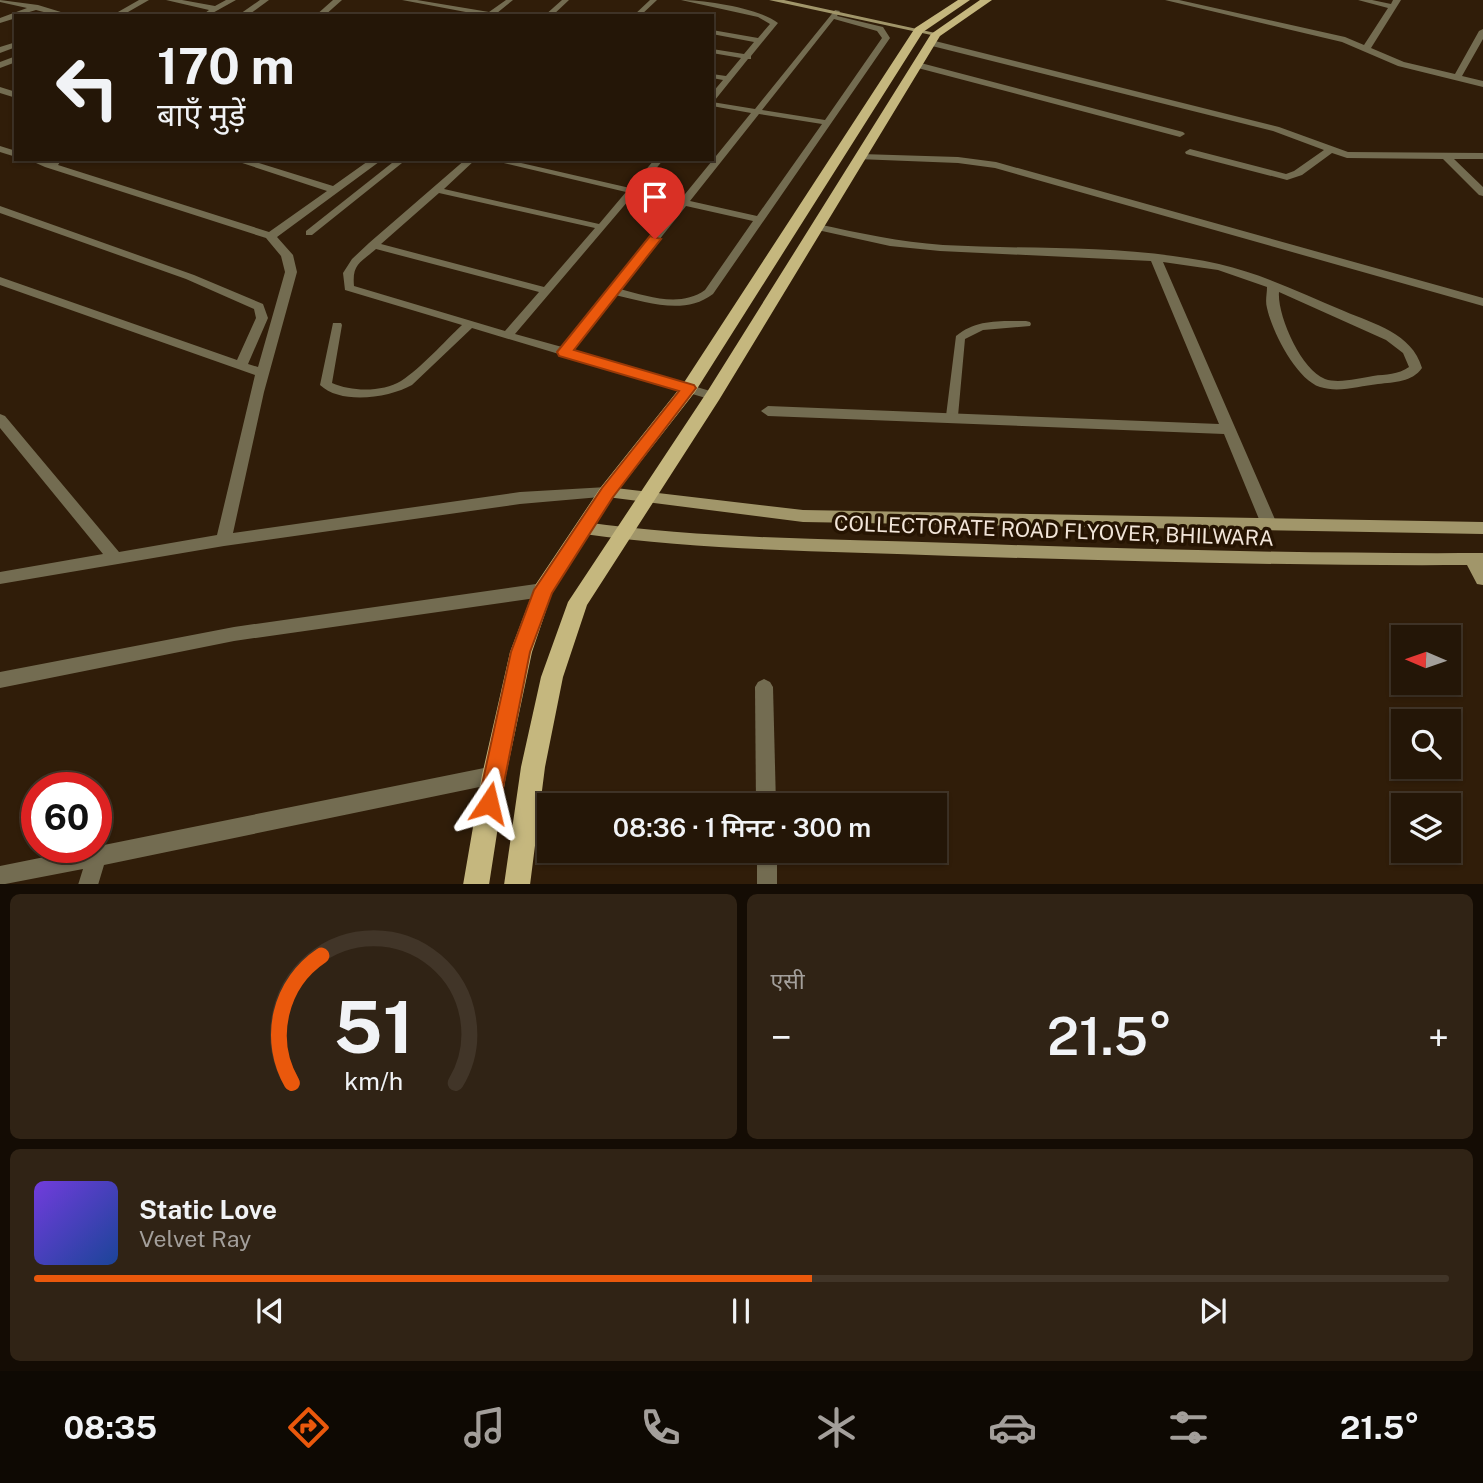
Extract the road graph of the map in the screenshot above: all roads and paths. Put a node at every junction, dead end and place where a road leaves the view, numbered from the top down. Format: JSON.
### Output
{"nodes":[{"id":1,"x":1,"y":0,"type":"edge"},
{"id":2,"x":145,"y":0,"type":"edge"},
{"id":3,"x":170,"y":0,"type":"edge"},
{"id":4,"x":232,"y":0,"type":"edge"},
{"id":5,"x":265,"y":0,"type":"edge"},
{"id":6,"x":338,"y":0,"type":"edge"},
{"id":7,"x":405,"y":0,"type":"edge"},
{"id":8,"x":510,"y":0,"type":"edge"},
{"id":9,"x":566,"y":0,"type":"edge"},
{"id":10,"x":654,"y":0,"type":"edge"},
{"id":11,"x":684,"y":0,"type":"edge"},
{"id":12,"x":773,"y":0,"type":"edge"},
{"id":13,"x":965,"y":0,"type":"edge"},
{"id":14,"x":987,"y":0,"type":"edge"},
{"id":15,"x":1169,"y":0,"type":"edge"},
{"id":16,"x":1362,"y":0,"type":"edge"},
{"id":17,"x":431,"y":2,"type":"edge"},
{"id":18,"x":1199,"y":3,"type":"edge"},
{"id":19,"x":1395,"y":3,"type":"edge"},
{"id":20,"x":38,"y":7,"type":"junction"},
{"id":21,"x":217,"y":9,"type":"junction"},
{"id":22,"x":465,"y":10,"type":"junction"},
{"id":23,"x":19,"y":14,"type":"edge"},
{"id":24,"x":63,"y":14,"type":"edge"},
{"id":25,"x":119,"y":14,"type":"edge"},
{"id":26,"x":208,"y":14,"type":"edge"},
{"id":27,"x":244,"y":14,"type":"edge"},
{"id":28,"x":321,"y":14,"type":"edge"},
{"id":29,"x":461,"y":14,"type":"edge"},
{"id":30,"x":491,"y":14,"type":"joint"},
{"id":31,"x":549,"y":14,"type":"edge"},
{"id":32,"x":638,"y":14,"type":"edge"},
{"id":33,"x":835,"y":14,"type":"junction"},
{"id":34,"x":1483,"y":31,"type":"edge"},
{"id":35,"x":714,"y":32,"type":"edge"},
{"id":36,"x":929,"y":36,"type":"junction"},
{"id":37,"x":761,"y":41,"type":"junction"},
{"id":38,"x":1367,"y":48,"type":"junction"},
{"id":39,"x":714,"y":51,"type":"edge"},
{"id":40,"x":748,"y":57,"type":"junction"},
{"id":41,"x":917,"y":65,"type":"junction"},
{"id":42,"x":714,"y":76,"type":"edge"},
{"id":43,"x":1457,"y":78,"type":"junction"},
{"id":44,"x":729,"y":79,"type":"junction"},
{"id":45,"x":1483,"y":84,"type":"edge"},
{"id":46,"x":714,"y":96,"type":"edge"},
{"id":47,"x":714,"y":104,"type":"edge"},
{"id":48,"x":759,"y":111,"type":"junction"},
{"id":49,"x":828,"y":123,"type":"junction"},
{"id":50,"x":1180,"y":134,"type":"dead end"},
{"id":51,"x":1330,"y":150,"type":"junction"},
{"id":52,"x":1190,"y":152,"type":"dead end"},
{"id":53,"x":1445,"y":155,"type":"junction"},
{"id":54,"x":1483,"y":156,"type":"edge"},
{"id":55,"x":861,"y":157,"type":"junction"},
{"id":56,"x":241,"y":161,"type":"edge"},
{"id":57,"x":375,"y":161,"type":"edge"},
{"id":58,"x":400,"y":161,"type":"edge"},
{"id":59,"x":470,"y":161,"type":"edge"},
{"id":60,"x":500,"y":161,"type":"edge"},
{"id":61,"x":658,"y":161,"type":"edge"},
{"id":62,"x":54,"y":162,"type":"edge"},
{"id":63,"x":335,"y":190,"type":"junction"},
{"id":64,"x":437,"y":190,"type":"junction"},
{"id":65,"x":633,"y":192,"type":"junction"},
{"id":66,"x":1483,"y":193,"type":"edge"},
{"id":67,"x":683,"y":204,"type":"junction"},
{"id":68,"x":0,"y":209,"type":"edge"},
{"id":69,"x":760,"y":219,"type":"junction"},
{"id":70,"x":817,"y":227,"type":"junction"},
{"id":71,"x":601,"y":228,"type":"junction"},
{"id":72,"x":309,"y":233,"type":"dead end"},
{"id":73,"x":270,"y":236,"type":"junction"},
{"id":74,"x":372,"y":246,"type":"junction"},
{"id":75,"x":1156,"y":260,"type":"junction"},
{"id":76,"x":0,"y":281,"type":"edge"},
{"id":77,"x":1273,"y":286,"type":"junction"},
{"id":78,"x":546,"y":291,"type":"junction"},
{"id":79,"x":612,"y":292,"type":"junction"},
{"id":80,"x":1483,"y":302,"type":"edge"},
{"id":81,"x":1026,"y":324,"type":"dead end"},
{"id":82,"x":337,"y":325,"type":"dead end"},
{"id":83,"x":469,"y":325,"type":"junction"},
{"id":84,"x":507,"y":336,"type":"junction"},
{"id":85,"x":564,"y":352,"type":"junction"},
{"id":86,"x":241,"y":365,"type":"junction"},
{"id":87,"x":262,"y":373,"type":"junction"},
{"id":88,"x":689,"y":388,"type":"junction"},
{"id":89,"x":713,"y":396,"type":"junction"},
{"id":90,"x":768,"y":411,"type":"dead end"},
{"id":91,"x":953,"y":416,"type":"junction"},
{"id":92,"x":0,"y":419,"type":"edge"},
{"id":93,"x":1228,"y":429,"type":"junction"},
{"id":94,"x":607,"y":492,"type":"junction"},
{"id":95,"x":649,"y":496,"type":"junction"},
{"id":96,"x":1269,"y":524,"type":"junction"},
{"id":97,"x":584,"y":528,"type":"junction"},
{"id":98,"x":1483,"y":528,"type":"edge"},
{"id":99,"x":624,"y":534,"type":"junction"},
{"id":100,"x":225,"y":540,"type":"junction"},
{"id":101,"x":116,"y":559,"type":"junction"},
{"id":102,"x":1477,"y":559,"type":"edge"},
{"id":103,"x":0,"y":578,"type":"edge"},
{"id":104,"x":1483,"y":579,"type":"edge"},
{"id":105,"x":543,"y":590,"type":"junction"},
{"id":106,"x":0,"y":680,"type":"edge"},
{"id":107,"x":764,"y":687,"type":"dead end"},
{"id":108,"x":494,"y":775,"type":"junction"},
{"id":109,"x":766,"y":793,"type":"edge"},
{"id":110,"x":112,"y":855,"type":"edge"},
{"id":111,"x":69,"y":863,"type":"edge"},
{"id":112,"x":94,"y":863,"type":"edge"},
{"id":113,"x":767,"y":863,"type":"edge"},
{"id":114,"x":0,"y":876,"type":"edge"},
{"id":115,"x":88,"y":884,"type":"edge"},
{"id":116,"x":476,"y":884,"type":"edge"},
{"id":117,"x":517,"y":884,"type":"edge"},
{"id":118,"x":767,"y":884,"type":"edge"}],
"edges":[{"from":1,"to":20,"type":"street"},
{"from":2,"to":25,"type":"street"},
{"from":3,"to":21,"type":"street"},
{"from":4,"to":21,"type":"street"},
{"from":5,"to":27,"type":"street"},
{"from":6,"to":28,"type":"street"},
{"from":7,"to":17,"type":"lane"},
{"from":8,"to":30,"type":"lane"},
{"from":9,"to":31,"type":"lane"},
{"from":10,"to":32,"type":"lane"},
{"from":11,"to":37,"type":"lane"},
{"from":12,"to":33,"type":"street"},
{"from":13,"to":36,"type":"main road"},
{"from":14,"to":36,"type":"main road"},
{"from":15,"to":18,"type":"street"},
{"from":16,"to":19,"type":"street"},
{"from":17,"to":22,"type":"lane"},
{"from":18,"to":38,"type":"street"},
{"from":19,"to":38,"type":"street"},
{"from":20,"to":23,"type":"street"},
{"from":20,"to":24,"type":"street"},
{"from":21,"to":26,"type":"street"},
{"from":22,"to":29,"type":"lane"},
{"from":22,"to":30,"type":"lane"},
{"from":33,"to":36,"type":"street"},
{"from":33,"to":48,"type":"lane"},
{"from":33,"to":49,"type":"lane"},
{"from":34,"to":43,"type":"street"},
{"from":35,"to":37,"type":"lane"},
{"from":36,"to":41,"type":"main road"},
{"from":36,"to":51,"type":"street"},
{"from":36,"to":88,"type":"main road"},
{"from":37,"to":40,"type":"lane"},
{"from":38,"to":43,"type":"street"},
{"from":39,"to":40,"type":"lane"},
{"from":40,"to":44,"type":"lane"},
{"from":41,"to":50,"type":"street"},
{"from":41,"to":55,"type":"main road"},
{"from":42,"to":44,"type":"lane"},
{"from":43,"to":45,"type":"street"},
{"from":44,"to":46,"type":"lane"},
{"from":47,"to":48,"type":"lane"},
{"from":48,"to":49,"type":"lane"},
{"from":48,"to":67,"type":"lane"},
{"from":49,"to":69,"type":"lane"},
{"from":51,"to":52,"type":"street"},
{"from":51,"to":53,"type":"street"},
{"from":53,"to":54,"type":"street"},
{"from":53,"to":66,"type":"street"},
{"from":55,"to":70,"type":"main road"},
{"from":55,"to":80,"type":"street"},
{"from":56,"to":63,"type":"street"},
{"from":57,"to":63,"type":"street"},
{"from":58,"to":72,"type":"lane"},
{"from":59,"to":64,"type":"lane"},
{"from":60,"to":65,"type":"lane"},
{"from":61,"to":65,"type":"lane"},
{"from":62,"to":73,"type":"street"},
{"from":63,"to":73,"type":"street"},
{"from":64,"to":71,"type":"lane"},
{"from":64,"to":74,"type":"lane"},
{"from":65,"to":67,"type":"lane"},
{"from":65,"to":71,"type":"lane"},
{"from":67,"to":69,"type":"lane"},
{"from":67,"to":79,"type":"lane"},
{"from":68,"to":86,"type":"street"},
{"from":69,"to":79,"type":"lane"},
{"from":70,"to":75,"type":"street"},
{"from":70,"to":89,"type":"main road"},
{"from":71,"to":78,"type":"lane"},
{"from":73,"to":87,"type":"street"},
{"from":74,"to":78,"type":"lane"},
{"from":74,"to":83,"type":"lane"},
{"from":75,"to":77,"type":"street"},
{"from":75,"to":93,"type":"street"},
{"from":76,"to":86,"type":"street"},
{"from":77,"to":77,"type":"street"},
{"from":78,"to":84,"type":"lane"},
{"from":79,"to":85,"type":"lane"},
{"from":81,"to":91,"type":"lane"},
{"from":82,"to":83,"type":"lane"},
{"from":83,"to":84,"type":"lane"},
{"from":84,"to":85,"type":"lane"},
{"from":85,"to":88,"type":"lane"},
{"from":86,"to":87,"type":"street"},
{"from":87,"to":100,"type":"street"},
{"from":88,"to":89,"type":"lane"},
{"from":88,"to":94,"type":"main road"},
{"from":89,"to":95,"type":"main road"},
{"from":90,"to":91,"type":"street"},
{"from":91,"to":93,"type":"street"},
{"from":92,"to":101,"type":"street"},
{"from":93,"to":96,"type":"street"},
{"from":94,"to":95,"type":"street"},
{"from":94,"to":97,"type":"main road"},
{"from":94,"to":100,"type":"street"},
{"from":95,"to":96,"type":"street"},
{"from":95,"to":99,"type":"main road"},
{"from":96,"to":98,"type":"street"},
{"from":97,"to":99,"type":"street","name":"COLLECTORATE ROAD FLYOVER, BHILWARA"},
{"from":97,"to":105,"type":"main road"},
{"from":99,"to":102,"type":"street","name":"COLLECTORATE ROAD FLYOVER, BHILWARA"},
{"from":99,"to":117,"type":"main road"},
{"from":100,"to":101,"type":"street"},
{"from":101,"to":103,"type":"street"},
{"from":102,"to":104,"type":"street"},
{"from":105,"to":106,"type":"street"},
{"from":105,"to":108,"type":"main road"},
{"from":107,"to":109,"type":"street"},
{"from":108,"to":110,"type":"street"},
{"from":108,"to":116,"type":"main road"},
{"from":111,"to":114,"type":"street"},
{"from":112,"to":115,"type":"street"},
{"from":113,"to":118,"type":"street"}]}
